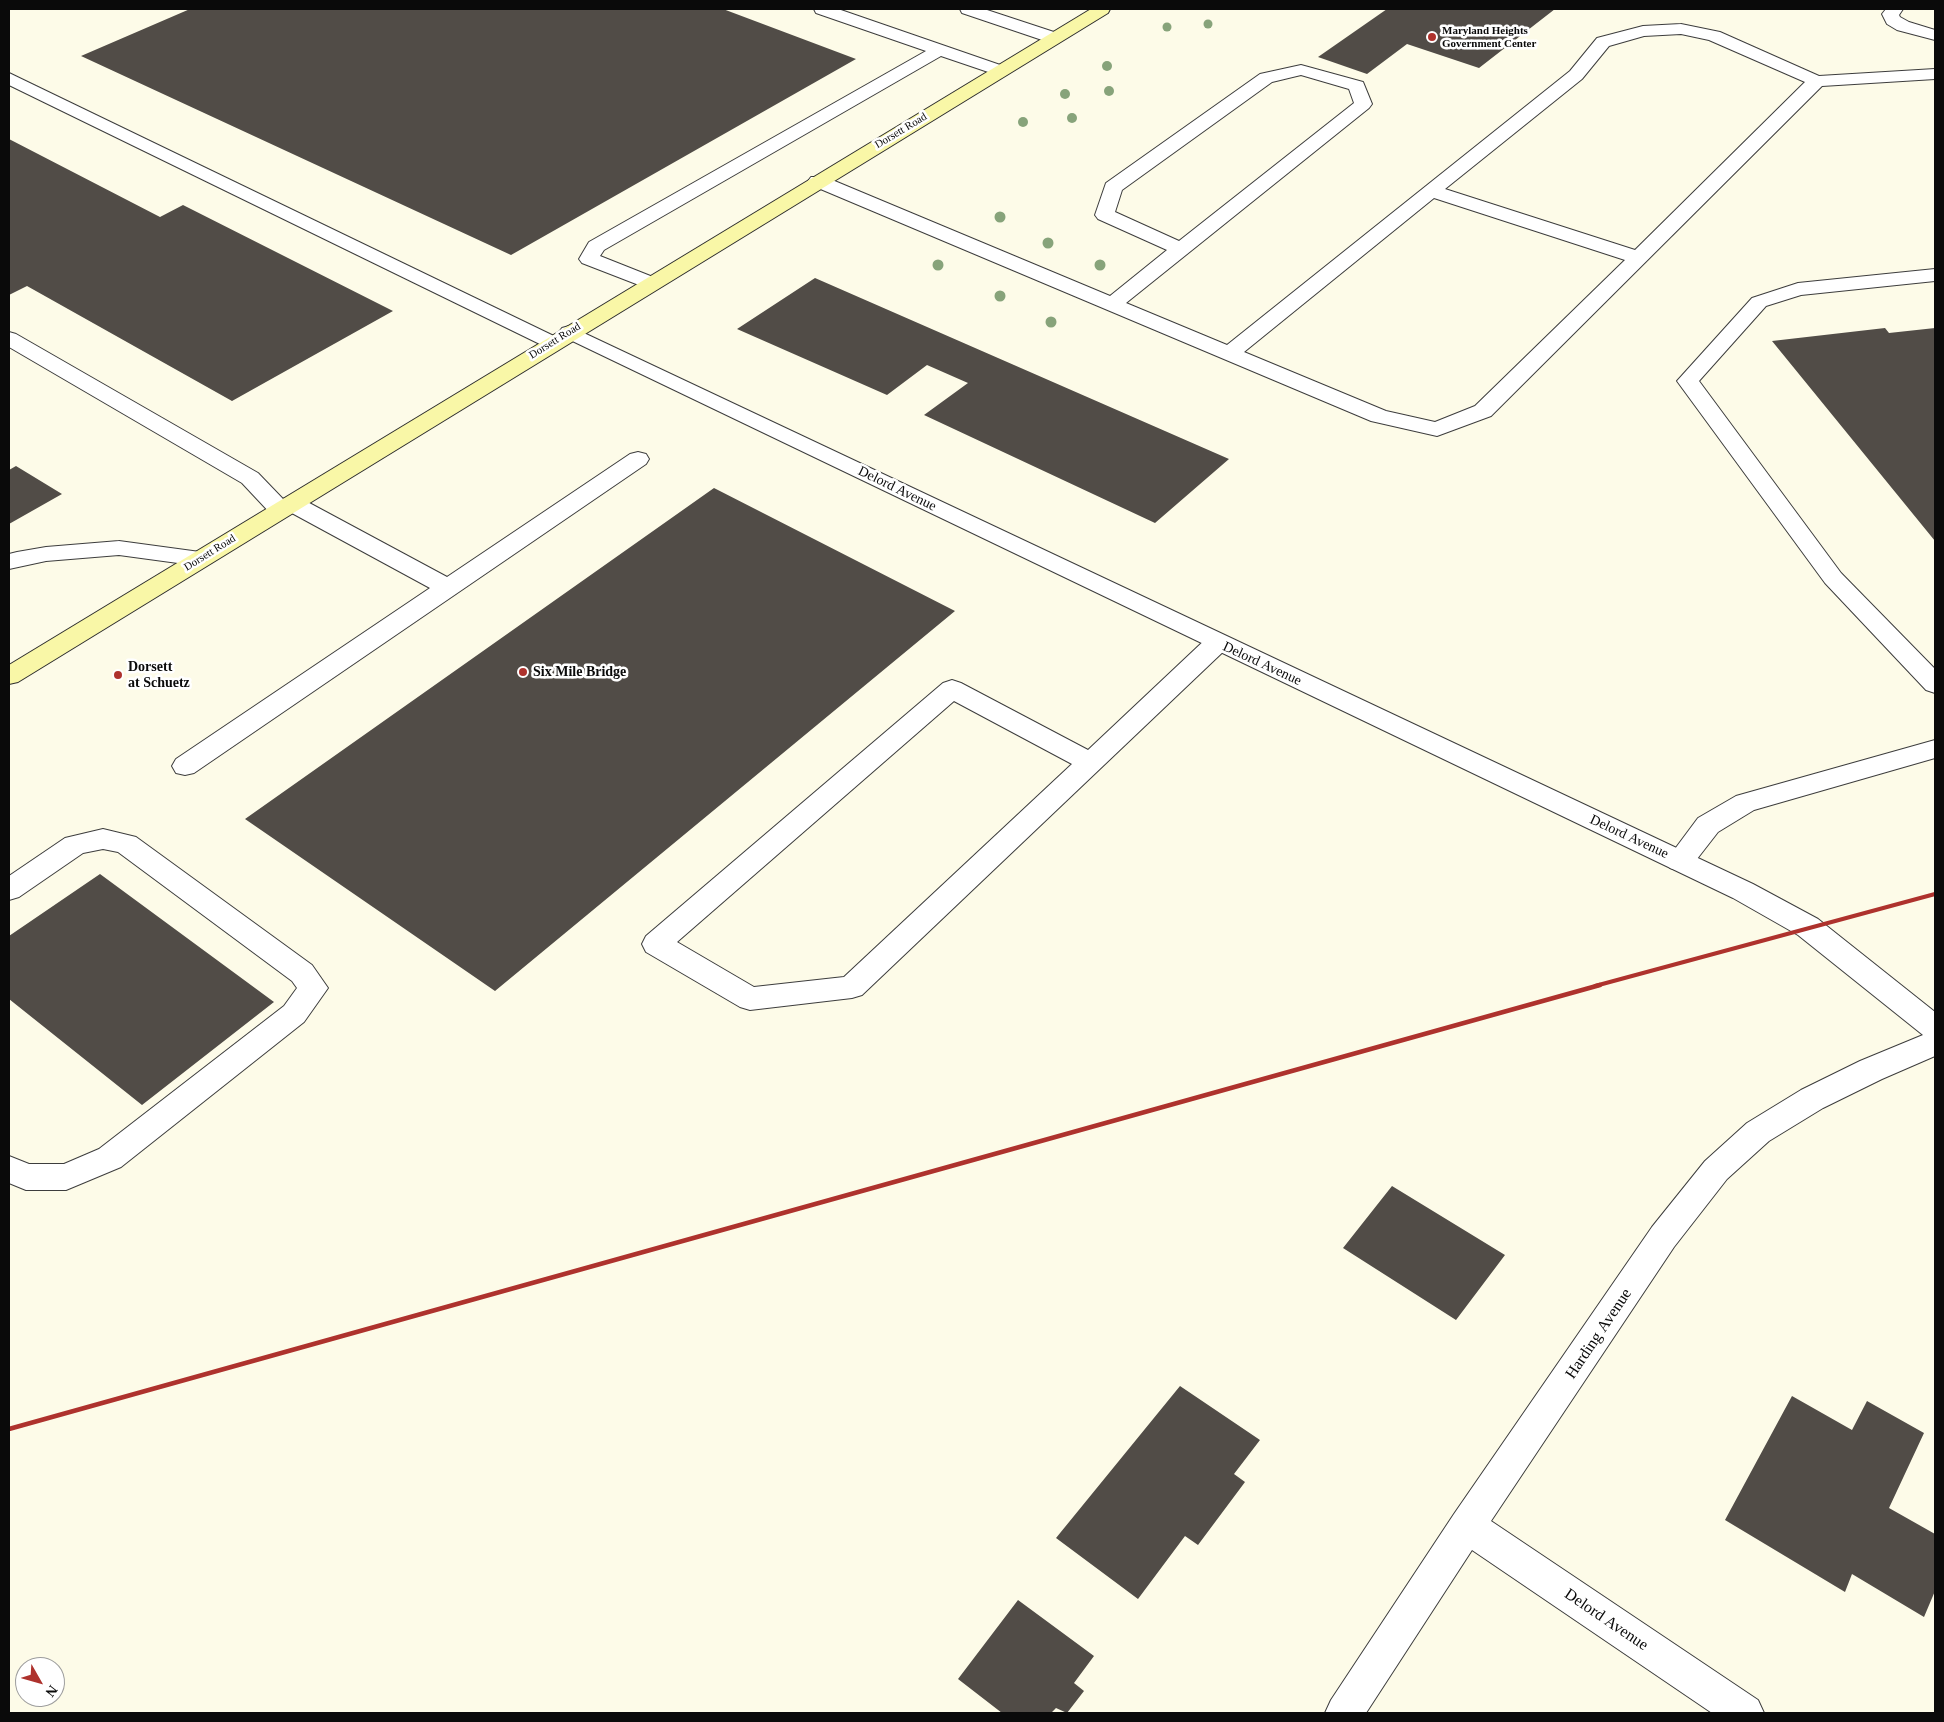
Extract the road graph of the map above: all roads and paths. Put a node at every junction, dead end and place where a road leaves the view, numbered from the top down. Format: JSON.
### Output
{"nodes":[{"id":1,"x":822,"y":9,"type":"edge"},
{"id":2,"x":968,"y":9,"type":"edge"},
{"id":3,"x":1102,"y":9,"type":"edge"},
{"id":4,"x":1895,"y":9,"type":"edge"},
{"id":5,"x":1935,"y":35,"type":"edge"},
{"id":6,"x":1054,"y":38,"type":"junction"},
{"id":7,"x":940,"y":50,"type":"junction"},
{"id":8,"x":1000,"y":71,"type":"junction"},
{"id":9,"x":1935,"y":74,"type":"edge"},
{"id":10,"x":9,"y":78,"type":"edge"},
{"id":11,"x":1817,"y":81,"type":"junction"},
{"id":12,"x":818,"y":181,"type":"junction"},
{"id":13,"x":1432,"y":190,"type":"junction"},
{"id":14,"x":1181,"y":249,"type":"junction"},
{"id":15,"x":1639,"y":258,"type":"junction"},
{"id":16,"x":1935,"y":275,"type":"edge"},
{"id":17,"x":652,"y":283,"type":"junction"},
{"id":18,"x":1112,"y":304,"type":"junction"},
{"id":19,"x":9,"y":338,"type":"edge"},
{"id":20,"x":561,"y":338,"type":"junction"},
{"id":21,"x":1229,"y":353,"type":"junction"},
{"id":22,"x":638,"y":459,"type":"dead end"},
{"id":23,"x":286,"y":506,"type":"junction"},
{"id":24,"x":200,"y":559,"type":"junction"},
{"id":25,"x":9,"y":562,"type":"edge"},
{"id":26,"x":448,"y":588,"type":"junction"},
{"id":27,"x":1217,"y":643,"type":"junction"},
{"id":28,"x":9,"y":676,"type":"edge"},
{"id":29,"x":1935,"y":684,"type":"edge"},
{"id":30,"x":1935,"y":749,"type":"edge"},
{"id":31,"x":1090,"y":762,"type":"junction"},
{"id":32,"x":185,"y":766,"type":"dead end"},
{"id":33,"x":1680,"y":861,"type":"junction"},
{"id":34,"x":9,"y":890,"type":"edge"},
{"id":35,"x":1935,"y":1028,"type":"edge"},
{"id":36,"x":1935,"y":1043,"type":"edge"},
{"id":37,"x":9,"y":1169,"type":"edge"},
{"id":38,"x":1467,"y":1526,"type":"junction"},
{"id":39,"x":1344,"y":1713,"type":"edge"},
{"id":40,"x":1745,"y":1713,"type":"edge"}],
"edges":[{"from":1,"to":7,"type":"street"},
{"from":2,"to":6,"type":"street"},
{"from":3,"to":6,"type":"main road","name":"Dorsett Road"},
{"from":4,"to":5,"type":"street"},
{"from":6,"to":8,"type":"main road","name":"Dorsett Road"},
{"from":7,"to":8,"type":"street"},
{"from":7,"to":17,"type":"street"},
{"from":8,"to":12,"type":"main road","name":"Dorsett Road"},
{"from":9,"to":11,"type":"street"},
{"from":10,"to":20,"type":"street","name":"Delord Avenue"},
{"from":11,"to":13,"type":"street"},
{"from":11,"to":15,"type":"street"},
{"from":12,"to":17,"type":"main road","name":"Dorsett Road"},
{"from":12,"to":18,"type":"street"},
{"from":13,"to":15,"type":"street"},
{"from":13,"to":21,"type":"street"},
{"from":14,"to":14,"type":"street"},
{"from":14,"to":18,"type":"street"},
{"from":15,"to":21,"type":"street"},
{"from":16,"to":29,"type":"street"},
{"from":17,"to":20,"type":"main road","name":"Dorsett Road"},
{"from":18,"to":21,"type":"street"},
{"from":19,"to":23,"type":"street"},
{"from":20,"to":23,"type":"main road","name":"Dorsett Road"},
{"from":20,"to":27,"type":"street","name":"Delord Avenue"},
{"from":22,"to":26,"type":"street"},
{"from":23,"to":24,"type":"main road","name":"Dorsett Road"},
{"from":23,"to":26,"type":"street"},
{"from":24,"to":25,"type":"street"},
{"from":24,"to":28,"type":"main road","name":"Dorsett Road"},
{"from":26,"to":32,"type":"street"},
{"from":27,"to":31,"type":"street"},
{"from":27,"to":33,"type":"street","name":"Delord Avenue"},
{"from":30,"to":33,"type":"street"},
{"from":31,"to":31,"type":"street"},
{"from":33,"to":35,"type":"street","name":"Delord Avenue"},
{"from":34,"to":37,"type":"street"},
{"from":36,"to":38,"type":"street","name":"Harding Avenue"},
{"from":38,"to":39,"type":"street","name":"Harding Avenue"},
{"from":38,"to":40,"type":"street","name":"Delord Avenue"}]}
